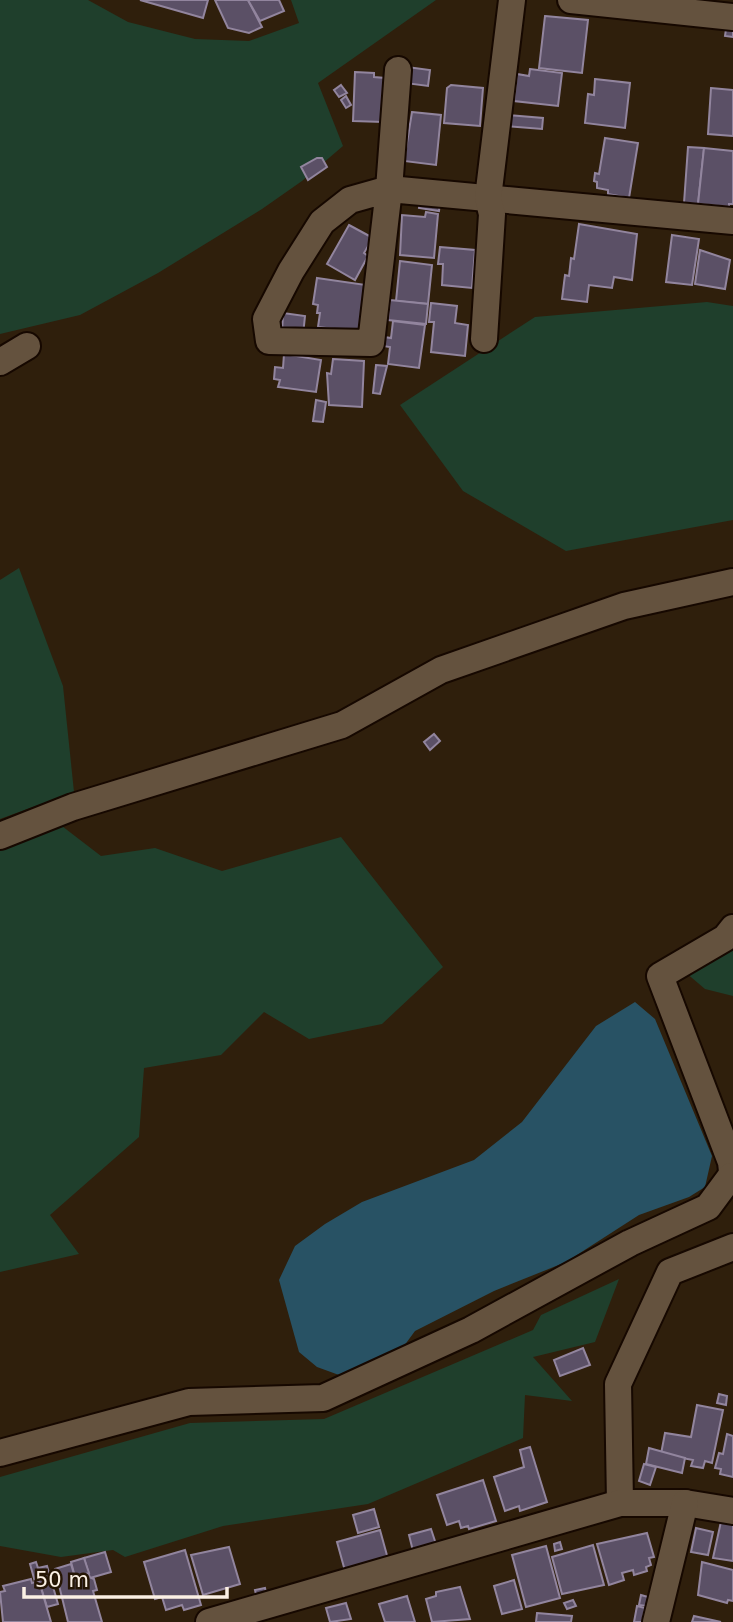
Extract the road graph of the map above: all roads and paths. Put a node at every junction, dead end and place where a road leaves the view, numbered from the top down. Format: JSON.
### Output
{"nodes":[{"id":1,"x":512,"y":0,"type":"edge"},
{"id":2,"x":570,"y":0,"type":"edge"},
{"id":3,"x":733,"y":17,"type":"edge"},
{"id":4,"x":398,"y":70,"type":"dead end"},
{"id":5,"x":389,"y":188,"type":"junction"},
{"id":6,"x":488,"y":198,"type":"junction"},
{"id":7,"x":733,"y":221,"type":"edge"},
{"id":8,"x":484,"y":339,"type":"dead end"},
{"id":9,"x":27,"y":346,"type":"dead end"},
{"id":10,"x":0,"y":362,"type":"edge"},
{"id":11,"x":733,"y":582,"type":"edge"},
{"id":12,"x":0,"y":836,"type":"edge"},
{"id":13,"x":733,"y":928,"type":"edge"},
{"id":14,"x":732,"y":1170,"type":"edge"},
{"id":15,"x":733,"y":1247,"type":"edge"},
{"id":16,"x":0,"y":1453,"type":"edge"},
{"id":17,"x":620,"y":1503,"type":"junction"},
{"id":18,"x":685,"y":1503,"type":"junction"},
{"id":19,"x":733,"y":1511,"type":"edge"},
{"id":20,"x":209,"y":1622,"type":"edge"},
{"id":21,"x":656,"y":1622,"type":"edge"}],
"edges":[{"from":1,"to":6,"type":"street"},
{"from":2,"to":3,"type":"street"},
{"from":4,"to":5,"type":"street"},
{"from":5,"to":5,"type":"street"},
{"from":5,"to":6,"type":"street"},
{"from":6,"to":7,"type":"street"},
{"from":6,"to":8,"type":"street"},
{"from":9,"to":10,"type":"street"},
{"from":11,"to":12,"type":"street"},
{"from":13,"to":14,"type":"street"},
{"from":14,"to":16,"type":"street"},
{"from":15,"to":17,"type":"street"},
{"from":17,"to":18,"type":"street"},
{"from":17,"to":20,"type":"street"},
{"from":18,"to":19,"type":"street"},
{"from":18,"to":21,"type":"street"}]}
